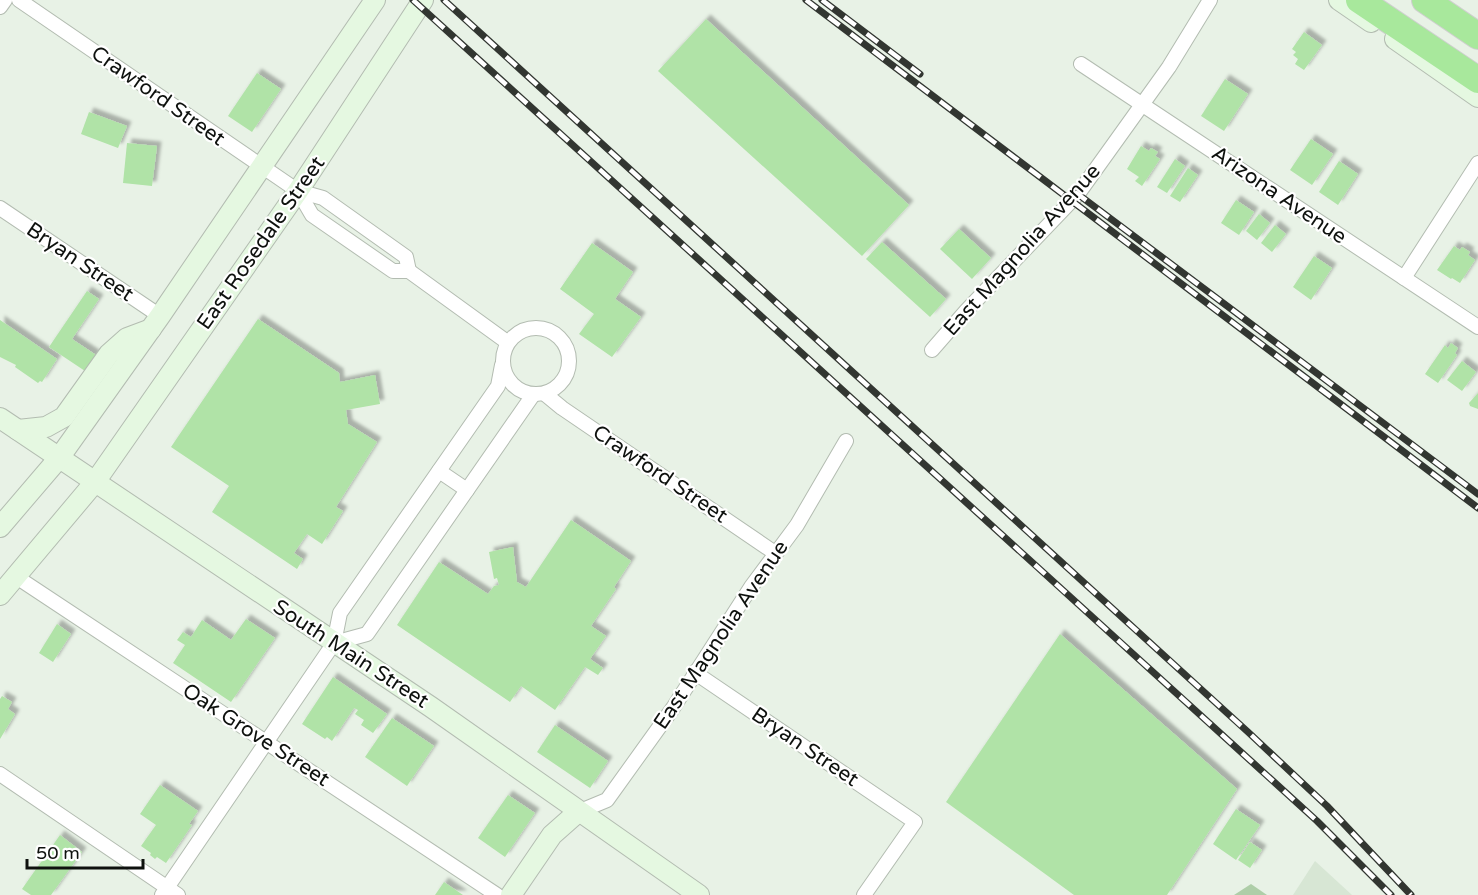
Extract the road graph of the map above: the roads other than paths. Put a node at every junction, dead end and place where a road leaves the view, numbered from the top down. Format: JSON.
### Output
{"nodes":[{"id":1,"x":5,"y":0,"type":"edge"},
{"id":2,"x":19,"y":0,"type":"edge"},
{"id":3,"x":375,"y":0,"type":"edge"},
{"id":4,"x":423,"y":0,"type":"edge"},
{"id":5,"x":1210,"y":0,"type":"edge"},
{"id":6,"x":1339,"y":0,"type":"edge"},
{"id":7,"x":1359,"y":0,"type":"edge"},
{"id":8,"x":1425,"y":0,"type":"edge"},
{"id":9,"x":0,"y":7,"type":"edge"},
{"id":10,"x":1478,"y":36,"type":"edge"},
{"id":11,"x":1081,"y":64,"type":"dead end"},
{"id":12,"x":1478,"y":80,"type":"edge"},
{"id":13,"x":1478,"y":97,"type":"edge"},
{"id":14,"x":1142,"y":104,"type":"junction"},
{"id":15,"x":1478,"y":163,"type":"edge"},
{"id":16,"x":260,"y":167,"type":"junction"},
{"id":17,"x":298,"y":191,"type":"junction"},
{"id":18,"x":0,"y":208,"type":"edge"},
{"id":19,"x":409,"y":271,"type":"junction"},
{"id":20,"x":1404,"y":278,"type":"junction"},
{"id":21,"x":156,"y":323,"type":"junction"},
{"id":22,"x":1478,"y":327,"type":"edge"},
{"id":23,"x":507,"y":342,"type":"junction"},
{"id":24,"x":932,"y":350,"type":"dead end"},
{"id":25,"x":502,"y":365,"type":"junction"},
{"id":26,"x":539,"y":394,"type":"junction"},
{"id":27,"x":0,"y":418,"type":"edge"},
{"id":28,"x":18,"y":430,"type":"junction"},
{"id":29,"x":846,"y":441,"type":"dead end"},
{"id":30,"x":59,"y":458,"type":"junction"},
{"id":31,"x":439,"y":471,"type":"junction"},
{"id":32,"x":95,"y":482,"type":"junction"},
{"id":33,"x":467,"y":490,"type":"junction"},
{"id":34,"x":0,"y":528,"type":"edge"},
{"id":35,"x":776,"y":553,"type":"junction"},
{"id":36,"x":15,"y":576,"type":"junction"},
{"id":37,"x":0,"y":595,"type":"edge"},
{"id":38,"x":334,"y":643,"type":"junction"},
{"id":39,"x":694,"y":672,"type":"junction"},
{"id":40,"x":267,"y":742,"type":"junction"},
{"id":41,"x":0,"y":774,"type":"edge"},
{"id":42,"x":578,"y":812,"type":"junction"},
{"id":43,"x":169,"y":893,"type":"edge"},
{"id":44,"x":497,"y":895,"type":"edge"},
{"id":45,"x":511,"y":895,"type":"edge"},
{"id":46,"x":699,"y":895,"type":"edge"},
{"id":47,"x":864,"y":895,"type":"edge"}],
"edges":[{"from":1,"to":9,"type":"street"},
{"from":2,"to":16,"type":"street","name":"Crawford Street"},
{"from":3,"to":16,"type":"main road","name":"East Rosedale Street"},
{"from":4,"to":17,"type":"main road","name":"East Rosedale Street"},
{"from":5,"to":14,"type":"street","name":"East Magnolia Avenue"},
{"from":6,"to":13,"type":"main road"},
{"from":7,"to":12,"type":"highway"},
{"from":8,"to":10,"type":"highway"},
{"from":11,"to":14,"type":"street","name":"Arizona Avenue"},
{"from":14,"to":20,"type":"street","name":"Arizona Avenue"},
{"from":14,"to":24,"type":"street","name":"East Magnolia Avenue"},
{"from":15,"to":20,"type":"street"},
{"from":16,"to":17,"type":"street","name":"Crawford Street"},
{"from":16,"to":21,"type":"main road","name":"East Rosedale Street"},
{"from":17,"to":19,"type":"street","name":"Crawford Street"},
{"from":17,"to":19,"type":"street","name":"Crawford Street"},
{"from":17,"to":32,"type":"main road","name":"East Rosedale Street"},
{"from":18,"to":21,"type":"street","name":"Bryan Street"},
{"from":19,"to":23,"type":"street","name":"Crawford Street"},
{"from":20,"to":22,"type":"street","name":"Arizona Avenue"},
{"from":21,"to":28,"type":"main road"},
{"from":21,"to":30,"type":"main road","name":"East Rosedale Street"},
{"from":23,"to":25,"type":"street"},
{"from":23,"to":26,"type":"street"},
{"from":25,"to":26,"type":"street"},
{"from":25,"to":31,"type":"street"},
{"from":26,"to":33,"type":"street"},
{"from":26,"to":35,"type":"street","name":"Crawford Street"},
{"from":27,"to":28,"type":"main road","name":"South Main Street"},
{"from":28,"to":30,"type":"main road","name":"South Main Street"},
{"from":29,"to":35,"type":"street","name":"East Magnolia Avenue"},
{"from":30,"to":32,"type":"main road","name":"South Main Street"},
{"from":30,"to":34,"type":"main road","name":"East Rosedale Street"},
{"from":31,"to":33,"type":"street"},
{"from":31,"to":38,"type":"street"},
{"from":32,"to":36,"type":"main road","name":"East Rosedale Street"},
{"from":32,"to":38,"type":"main road","name":"South Main Street"},
{"from":33,"to":38,"type":"street"},
{"from":35,"to":39,"type":"street","name":"East Magnolia Avenue"},
{"from":36,"to":37,"type":"main road","name":"East Rosedale Street"},
{"from":36,"to":40,"type":"street","name":"Oak Grove Street"},
{"from":38,"to":40,"type":"street"},
{"from":38,"to":42,"type":"main road","name":"South Main Street"},
{"from":39,"to":42,"type":"street","name":"East Magnolia Avenue"},
{"from":39,"to":47,"type":"street","name":"Bryan Street"},
{"from":40,"to":43,"type":"street"},
{"from":40,"to":44,"type":"street","name":"Oak Grove Street"},
{"from":41,"to":43,"type":"street"},
{"from":42,"to":45,"type":"main road"},
{"from":42,"to":46,"type":"main road","name":"South Main Street"}]}
